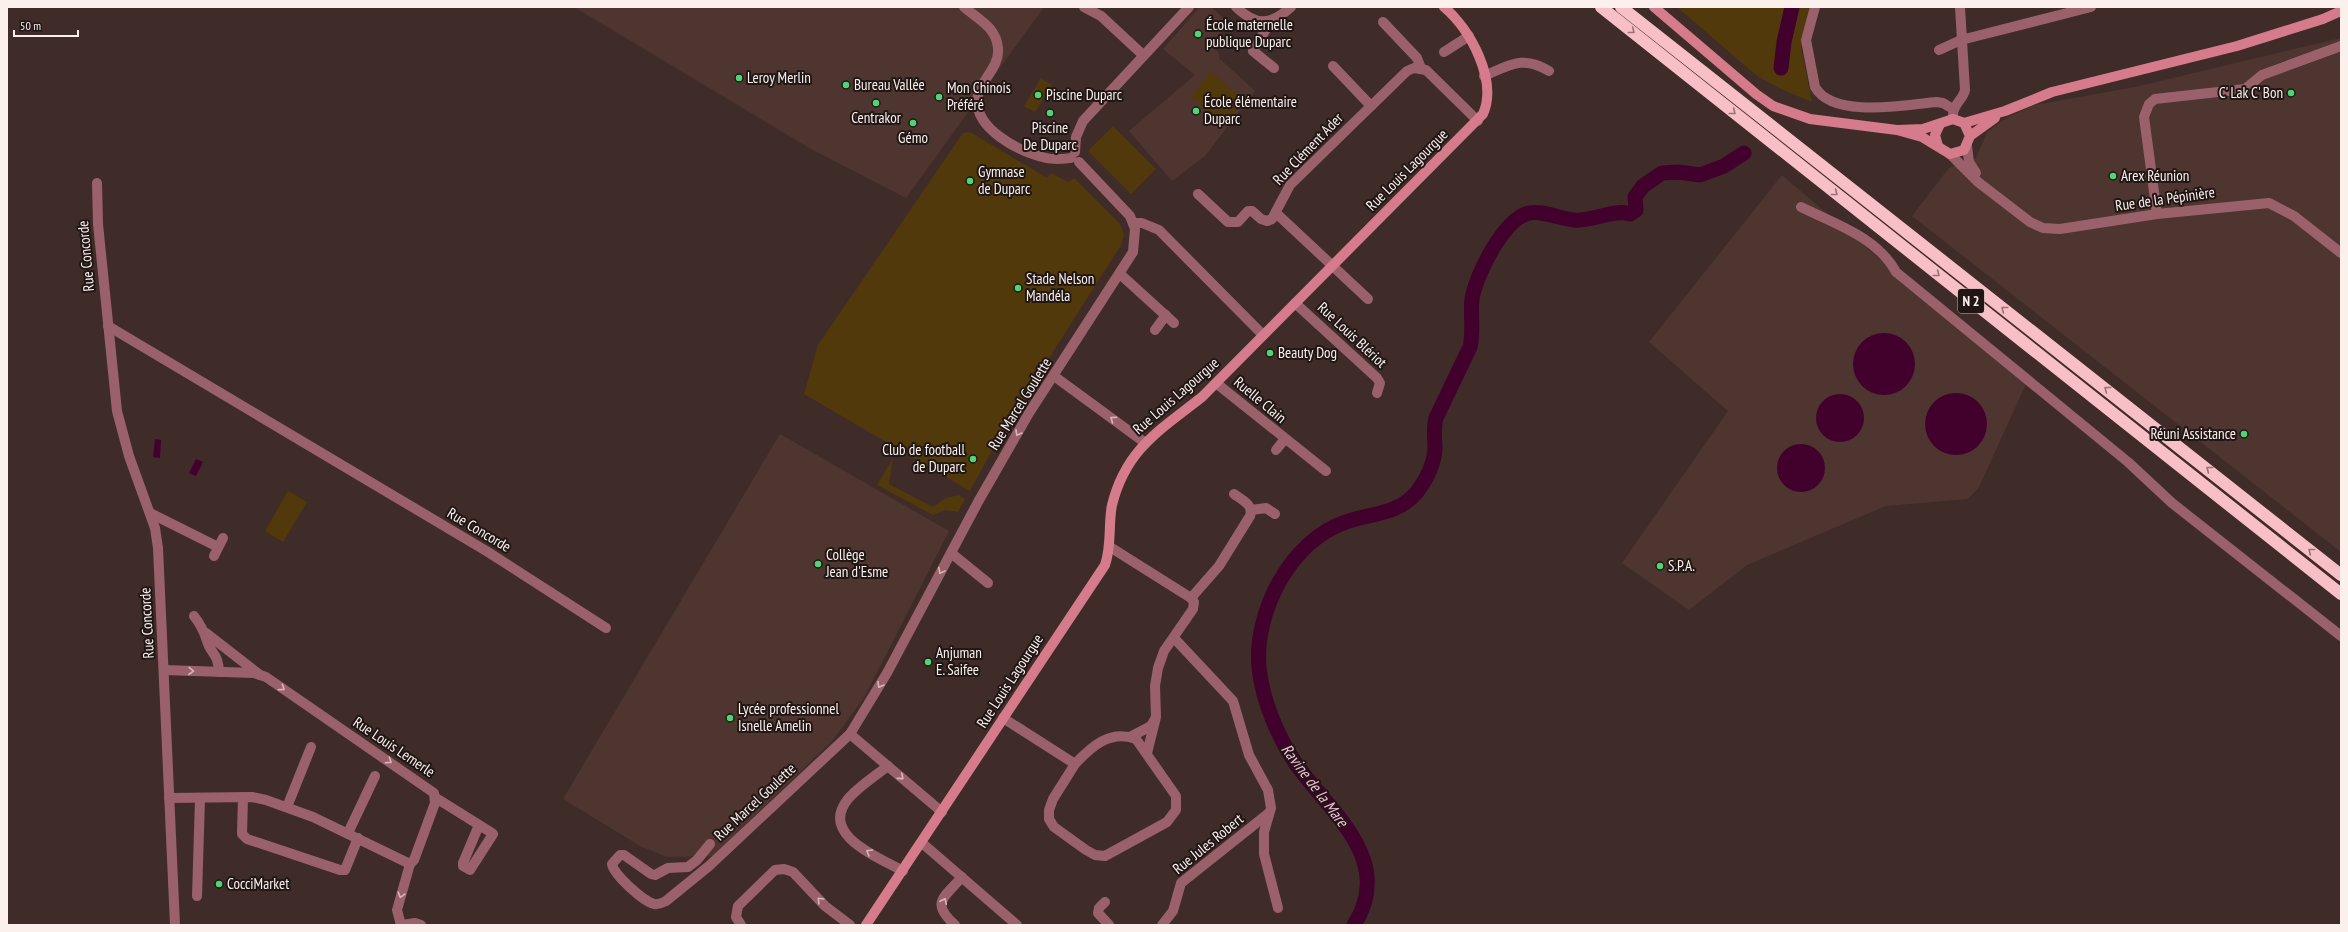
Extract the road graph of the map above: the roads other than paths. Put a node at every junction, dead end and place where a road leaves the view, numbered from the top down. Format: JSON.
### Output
{"nodes":[{"id":1,"x":957,"y":7,"type":"edge"},
{"id":2,"x":1084,"y":7,"type":"edge"},
{"id":3,"x":1189,"y":7,"type":"edge"},
{"id":4,"x":1236,"y":7,"type":"edge"},
{"id":5,"x":1292,"y":7,"type":"edge"},
{"id":6,"x":1444,"y":7,"type":"edge"},
{"id":7,"x":1601,"y":7,"type":"edge"},
{"id":8,"x":1621,"y":7,"type":"edge"},
{"id":9,"x":1654,"y":7,"type":"edge"},
{"id":10,"x":1815,"y":7,"type":"edge"},
{"id":11,"x":1960,"y":7,"type":"edge"},
{"id":12,"x":2091,"y":7,"type":"edge"},
{"id":13,"x":968,"y":10,"type":"edge"},
{"id":14,"x":2341,"y":10,"type":"edge"},
{"id":15,"x":1270,"y":21,"type":"junction"},
{"id":16,"x":1383,"y":22,"type":"dead end"},
{"id":17,"x":1470,"y":36,"type":"junction"},
{"id":18,"x":1961,"y":40,"type":"junction"},
{"id":19,"x":2341,"y":46,"type":"edge"},
{"id":20,"x":1939,"y":50,"type":"dead end"},
{"id":21,"x":1444,"y":52,"type":"dead end"},
{"id":22,"x":1143,"y":55,"type":"junction"},
{"id":23,"x":1333,"y":66,"type":"dead end"},
{"id":24,"x":1274,"y":68,"type":"dead end"},
{"id":25,"x":1421,"y":68,"type":"junction"},
{"id":26,"x":1549,"y":71,"type":"dead end"},
{"id":27,"x":1484,"y":76,"type":"junction"},
{"id":28,"x":1371,"y":106,"type":"junction"},
{"id":29,"x":1953,"y":109,"type":"junction"},
{"id":30,"x":2005,"y":111,"type":"junction"},
{"id":31,"x":1953,"y":119,"type":"junction"},
{"id":32,"x":1478,"y":120,"type":"junction"},
{"id":33,"x":1964,"y":123,"type":"junction"},
{"id":34,"x":1940,"y":124,"type":"junction"},
{"id":35,"x":1897,"y":130,"type":"junction"},
{"id":36,"x":1970,"y":136,"type":"junction"},
{"id":37,"x":1938,"y":146,"type":"junction"},
{"id":38,"x":1967,"y":146,"type":"junction"},
{"id":39,"x":1950,"y":154,"type":"junction"},
{"id":40,"x":1075,"y":158,"type":"junction"},
{"id":41,"x":97,"y":183,"type":"dead end"},
{"id":42,"x":1989,"y":190,"type":"junction"},
{"id":43,"x":1198,"y":194,"type":"dead end"},
{"id":44,"x":1801,"y":207,"type":"dead end"},
{"id":45,"x":1276,"y":213,"type":"junction"},
{"id":46,"x":2157,"y":214,"type":"junction"},
{"id":47,"x":1133,"y":223,"type":"junction"},
{"id":48,"x":2341,"y":253,"type":"edge"},
{"id":49,"x":1332,"y":266,"type":"junction"},
{"id":50,"x":1120,"y":274,"type":"junction"},
{"id":51,"x":1368,"y":299,"type":"dead end"},
{"id":52,"x":1295,"y":303,"type":"junction"},
{"id":53,"x":1166,"y":315,"type":"junction"},
{"id":54,"x":1174,"y":323,"type":"dead end"},
{"id":55,"x":108,"y":326,"type":"junction"},
{"id":56,"x":1156,"y":330,"type":"dead end"},
{"id":57,"x":1264,"y":335,"type":"junction"},
{"id":58,"x":1054,"y":376,"type":"junction"},
{"id":59,"x":1216,"y":383,"type":"junction"},
{"id":60,"x":1377,"y":393,"type":"dead end"},
{"id":61,"x":1284,"y":440,"type":"junction"},
{"id":62,"x":1144,"y":442,"type":"junction"},
{"id":63,"x":1276,"y":450,"type":"dead end"},
{"id":64,"x":1326,"y":471,"type":"dead end"},
{"id":65,"x":1234,"y":494,"type":"dead end"},
{"id":66,"x":1251,"y":510,"type":"junction"},
{"id":67,"x":150,"y":512,"type":"junction"},
{"id":68,"x":1275,"y":514,"type":"dead end"},
{"id":69,"x":218,"y":547,"type":"dead end"},
{"id":70,"x":1110,"y":548,"type":"junction"},
{"id":71,"x":951,"y":553,"type":"junction"},
{"id":72,"x":2341,"y":575,"type":"edge"},
{"id":73,"x":988,"y":583,"type":"dead end"},
{"id":74,"x":2341,"y":594,"type":"edge"},
{"id":75,"x":1191,"y":598,"type":"junction"},
{"id":76,"x":194,"y":616,"type":"dead end"},
{"id":77,"x":606,"y":628,"type":"dead end"},
{"id":78,"x":206,"y":633,"type":"junction"},
{"id":79,"x":2341,"y":636,"type":"edge"},
{"id":80,"x":1174,"y":638,"type":"junction"},
{"id":81,"x":164,"y":670,"type":"junction"},
{"id":82,"x":219,"y":672,"type":"junction"},
{"id":83,"x":260,"y":675,"type":"junction"},
{"id":84,"x":1156,"y":717,"type":"junction"},
{"id":85,"x":1003,"y":718,"type":"junction"},
{"id":86,"x":850,"y":734,"type":"junction"},
{"id":87,"x":1130,"y":737,"type":"junction"},
{"id":88,"x":311,"y":747,"type":"dead end"},
{"id":89,"x":1147,"y":753,"type":"junction"},
{"id":90,"x":1075,"y":764,"type":"junction"},
{"id":91,"x":888,"y":766,"type":"junction"},
{"id":92,"x":375,"y":776,"type":"dead end"},
{"id":93,"x":243,"y":797,"type":"junction"},
{"id":94,"x":169,"y":798,"type":"junction"},
{"id":95,"x":200,"y":798,"type":"junction"},
{"id":96,"x":436,"y":798,"type":"junction"},
{"id":97,"x":287,"y":808,"type":"junction"},
{"id":98,"x":942,"y":812,"type":"junction"},
{"id":99,"x":1270,"y":812,"type":"junction"},
{"id":100,"x":479,"y":826,"type":"dead end"},
{"id":101,"x":348,"y":833,"type":"junction"},
{"id":102,"x":358,"y":838,"type":"junction"},
{"id":103,"x":922,"y":843,"type":"junction"},
{"id":104,"x":710,"y":844,"type":"dead end"},
{"id":105,"x":410,"y":864,"type":"junction"},
{"id":106,"x":903,"y":871,"type":"junction"},
{"id":107,"x":962,"y":877,"type":"junction"},
{"id":108,"x":197,"y":896,"type":"dead end"},
{"id":109,"x":1105,"y":902,"type":"dead end"},
{"id":110,"x":1278,"y":908,"type":"dead end"},
{"id":111,"x":175,"y":925,"type":"edge"},
{"id":112,"x":402,"y":925,"type":"edge"},
{"id":113,"x":421,"y":925,"type":"edge"},
{"id":114,"x":741,"y":925,"type":"edge"},
{"id":115,"x":850,"y":925,"type":"edge"},
{"id":116,"x":866,"y":925,"type":"edge"},
{"id":117,"x":955,"y":925,"type":"edge"},
{"id":118,"x":1017,"y":925,"type":"edge"},
{"id":119,"x":1109,"y":925,"type":"edge"},
{"id":120,"x":1162,"y":925,"type":"edge"}],
"edges":[{"from":1,"to":13,"type":"street"},
{"from":2,"to":22,"type":"street"},
{"from":3,"to":22,"type":"street"},
{"from":4,"to":15,"type":"street"},
{"from":5,"to":15,"type":"street"},
{"from":6,"to":17,"type":"main road","name":"Rue Louis Lagourgue"},
{"from":7,"to":74,"type":"highway","number":"N 2","one_way":true},
{"from":72,"to":8,"type":"highway","number":"N 2","one_way":true},
{"from":9,"to":35,"type":"main road"},
{"from":10,"to":29,"type":"street"},
{"from":11,"to":18,"type":"street"},
{"from":12,"to":18,"type":"street"},
{"from":13,"to":40,"type":"street"},
{"from":14,"to":30,"type":"main road"},
{"from":15,"to":24,"type":"street"},
{"from":16,"to":25,"type":"street"},
{"from":17,"to":21,"type":"street"},
{"from":17,"to":27,"type":"main road","name":"Rue Louis Lagourgue"},
{"from":18,"to":20,"type":"street"},
{"from":18,"to":29,"type":"street"},
{"from":19,"to":46,"type":"street"},
{"from":22,"to":40,"type":"street"},
{"from":23,"to":28,"type":"street"},
{"from":25,"to":28,"type":"street","name":"Rue Clément Ader"},
{"from":25,"to":32,"type":"street"},
{"from":26,"to":27,"type":"street"},
{"from":27,"to":32,"type":"main road","name":"Rue Louis Lagourgue"},
{"from":28,"to":45,"type":"street","name":"Rue Clément Ader"},
{"from":29,"to":31,"type":"street"},
{"from":30,"to":33,"type":"main road"},
{"from":30,"to":36,"type":"main road"},
{"from":31,"to":33,"type":"main road"},
{"from":31,"to":34,"type":"main road"},
{"from":32,"to":49,"type":"main road","name":"Rue Louis Lagourgue"},
{"from":33,"to":36,"type":"main road"},
{"from":34,"to":35,"type":"main road"},
{"from":34,"to":37,"type":"main road"},
{"from":35,"to":37,"type":"main road"},
{"from":36,"to":38,"type":"main road"},
{"from":37,"to":39,"type":"main road"},
{"from":38,"to":39,"type":"main road"},
{"from":38,"to":42,"type":"street"},
{"from":39,"to":42,"type":"street","name":"Rue de la Pépinière"},
{"from":40,"to":47,"type":"street"},
{"from":41,"to":55,"type":"street","name":"Rue Concorde"},
{"from":42,"to":46,"type":"street","name":"Rue de la Pépinière"},
{"from":43,"to":45,"type":"street"},
{"from":44,"to":79,"type":"street"},
{"from":45,"to":49,"type":"street"},
{"from":46,"to":48,"type":"street","name":"Rue de la Pépinière"},
{"from":47,"to":50,"type":"street","name":"Rue Marcel Goulette"},
{"from":47,"to":57,"type":"street"},
{"from":49,"to":51,"type":"street"},
{"from":49,"to":52,"type":"main road","name":"Rue Louis Lagourgue"},
{"from":50,"to":53,"type":"street"},
{"from":50,"to":58,"type":"street","name":"Rue Marcel Goulette"},
{"from":52,"to":57,"type":"main road","name":"Rue Louis Lagourgue"},
{"from":52,"to":60,"type":"street","name":"Rue Louis Blériot"},
{"from":53,"to":54,"type":"street"},
{"from":53,"to":56,"type":"street"},
{"from":55,"to":67,"type":"street","name":"Rue Concorde"},
{"from":55,"to":77,"type":"street","name":"Rue Concorde"},
{"from":57,"to":59,"type":"main road","name":"Rue Louis Lagourgue"},
{"from":62,"to":58,"type":"street","one_way":true},
{"from":58,"to":71,"type":"street","name":"Rue Marcel Goulette","one_way":true},
{"from":59,"to":61,"type":"street","name":"Ruelle Clain"},
{"from":59,"to":62,"type":"main road","name":"Rue Louis Lagourgue"},
{"from":61,"to":63,"type":"street","name":"Ruelle Clain"},
{"from":61,"to":64,"type":"street","name":"Ruelle Clain"},
{"from":62,"to":70,"type":"main road","name":"Rue Louis Lagourgue"},
{"from":65,"to":66,"type":"street"},
{"from":66,"to":68,"type":"street"},
{"from":66,"to":75,"type":"street"},
{"from":67,"to":69,"type":"street"},
{"from":67,"to":81,"type":"street","name":"Rue Concorde"},
{"from":70,"to":75,"type":"street"},
{"from":70,"to":85,"type":"main road","name":"Rue Louis Lagourgue"},
{"from":71,"to":73,"type":"street"},
{"from":71,"to":86,"type":"street","name":"Rue Marcel Goulette","one_way":true},
{"from":75,"to":80,"type":"street"},
{"from":76,"to":78,"type":"street","name":"Rue Louis Lemerle"},
{"from":78,"to":82,"type":"street","name":"Rue Louis Lemerle"},
{"from":78,"to":83,"type":"street","name":"Rue Louis Lemerle"},
{"from":80,"to":84,"type":"street"},
{"from":80,"to":99,"type":"street","name":"Rue Jules Robert"},
{"from":81,"to":82,"type":"street","name":"Rue Louis Lemerle","one_way":true},
{"from":81,"to":94,"type":"street","name":"Rue Concorde"},
{"from":82,"to":83,"type":"street","name":"Rue Louis Lemerle"},
{"from":83,"to":96,"type":"street","name":"Rue Louis Lemerle","one_way":true},
{"from":84,"to":87,"type":"street"},
{"from":84,"to":89,"type":"street"},
{"from":85,"to":90,"type":"street"},
{"from":85,"to":98,"type":"main road","name":"Rue Louis Lagourgue"},
{"from":86,"to":91,"type":"street"},
{"from":86,"to":104,"type":"street","name":"Rue Marcel Goulette"},
{"from":87,"to":89,"type":"street"},
{"from":87,"to":90,"type":"street"},
{"from":88,"to":97,"type":"street"},
{"from":89,"to":90,"type":"street"},
{"from":91,"to":98,"type":"street","one_way":true},
{"from":106,"to":91,"type":"street","one_way":true},
{"from":92,"to":101,"type":"street"},
{"from":93,"to":95,"type":"street"},
{"from":93,"to":97,"type":"street"},
{"from":93,"to":102,"type":"street"},
{"from":94,"to":95,"type":"street"},
{"from":94,"to":111,"type":"street","name":"Rue Concorde"},
{"from":95,"to":108,"type":"street"},
{"from":96,"to":100,"type":"street"},
{"from":96,"to":105,"type":"street","name":"Rue Louis Lemerle"},
{"from":97,"to":101,"type":"street"},
{"from":98,"to":103,"type":"main road","name":"Rue Louis Lagourgue"},
{"from":99,"to":110,"type":"street","name":"Rue Jules Robert"},
{"from":99,"to":120,"type":"street","name":"Rue Jules Robert"},
{"from":101,"to":102,"type":"street"},
{"from":102,"to":105,"type":"street"},
{"from":103,"to":106,"type":"main road","name":"Rue Louis Lagourgue"},
{"from":103,"to":107,"type":"street"},
{"from":105,"to":112,"type":"street","name":"Rue Louis Lemerle","one_way":true},
{"from":106,"to":116,"type":"main road","name":"Rue Louis Lagourgue"},
{"from":117,"to":107,"type":"street","one_way":true},
{"from":107,"to":118,"type":"street"},
{"from":109,"to":119,"type":"street"},
{"from":112,"to":113,"type":"street"},
{"from":115,"to":114,"type":"street","one_way":true}]}
